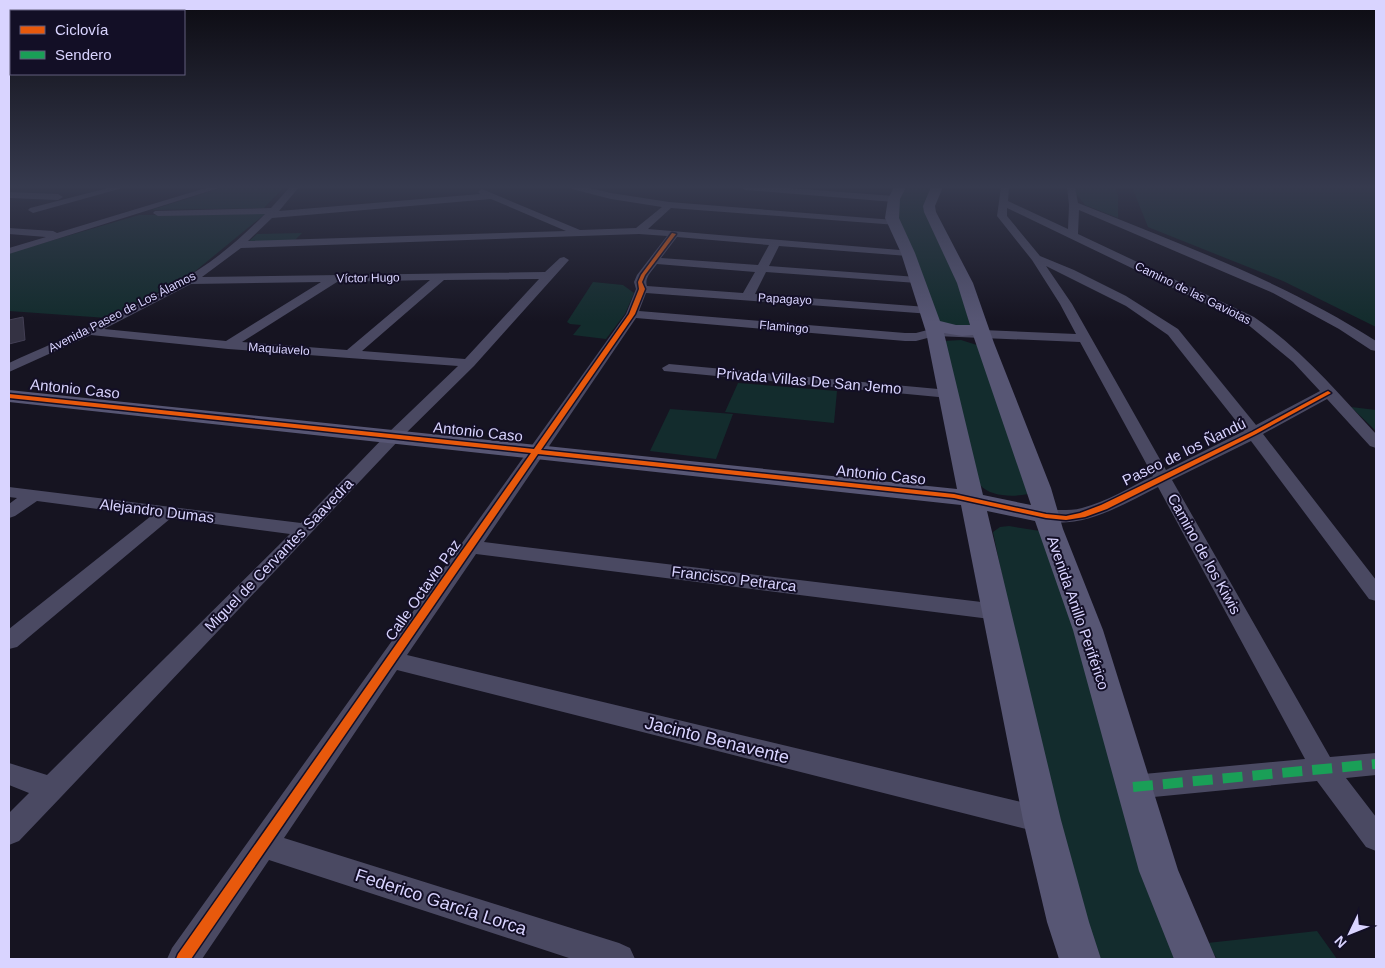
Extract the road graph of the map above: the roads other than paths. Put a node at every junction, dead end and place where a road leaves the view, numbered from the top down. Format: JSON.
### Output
{"nodes":[{"id":1,"x":31,"y":232,"type":"edge"},
{"id":2,"x":70,"y":232,"type":"edge"},
{"id":3,"x":250,"y":232,"type":"edge"},
{"id":4,"x":606,"y":232,"type":"edge"},
{"id":5,"x":653,"y":232,"type":"edge"},
{"id":6,"x":898,"y":232,"type":"edge"},
{"id":7,"x":940,"y":232,"type":"edge"},
{"id":8,"x":1015,"y":232,"type":"edge"},
{"id":9,"x":1068,"y":232,"type":"edge"},
{"id":10,"x":1142,"y":232,"type":"edge"},
{"id":11,"x":582,"y":233,"type":"joint"},
{"id":12,"x":64,"y":234,"type":"junction"},
{"id":13,"x":674,"y":234,"type":"junction"},
{"id":14,"x":1073,"y":235,"type":"joint"},
{"id":15,"x":776,"y":242,"type":"junction"},
{"id":16,"x":236,"y":245,"type":"junction"},
{"id":17,"x":9,"y":251,"type":"edge"},
{"id":18,"x":908,"y":252,"type":"junction"},
{"id":19,"x":1036,"y":258,"type":"junction"},
{"id":20,"x":564,"y":260,"type":"dead end"},
{"id":21,"x":654,"y":261,"type":"junction"},
{"id":22,"x":763,"y":268,"type":"junction"},
{"id":23,"x":442,"y":276,"type":"junction"},
{"id":24,"x":548,"y":276,"type":"junction"},
{"id":25,"x":334,"y":279,"type":"junction"},
{"id":26,"x":917,"y":280,"type":"junction"},
{"id":27,"x":188,"y":281,"type":"junction"},
{"id":28,"x":642,"y":289,"type":"junction"},
{"id":29,"x":747,"y":297,"type":"junction"},
{"id":30,"x":632,"y":314,"type":"junction"},
{"id":31,"x":933,"y":327,"type":"junction"},
{"id":32,"x":89,"y":331,"type":"junction"},
{"id":33,"x":982,"y":335,"type":"junction"},
{"id":34,"x":1084,"y":338,"type":"junction"},
{"id":35,"x":228,"y":345,"type":"junction"},
{"id":36,"x":1376,"y":347,"type":"edge"},
{"id":37,"x":350,"y":354,"type":"junction"},
{"id":38,"x":469,"y":363,"type":"junction"},
{"id":39,"x":9,"y":368,"type":"edge"},
{"id":40,"x":670,"y":368,"type":"dead end"},
{"id":41,"x":1328,"y":393,"type":"junction"},
{"id":42,"x":949,"y":394,"type":"junction"},
{"id":43,"x":9,"y":396,"type":"edge"},
{"id":44,"x":1254,"y":433,"type":"junction"},
{"id":45,"x":393,"y":437,"type":"junction"},
{"id":46,"x":1376,"y":443,"type":"edge"},
{"id":47,"x":535,"y":452,"type":"junction"},
{"id":48,"x":1162,"y":479,"type":"junction"},
{"id":49,"x":9,"y":492,"type":"edge"},
{"id":50,"x":34,"y":495,"type":"junction"},
{"id":51,"x":974,"y":505,"type":"junction"},
{"id":52,"x":9,"y":512,"type":"edge"},
{"id":53,"x":166,"y":512,"type":"junction"},
{"id":54,"x":1046,"y":514,"type":"junction"},
{"id":55,"x":305,"y":530,"type":"junction"},
{"id":56,"x":471,"y":547,"type":"junction"},
{"id":57,"x":1376,"y":594,"type":"edge"},
{"id":58,"x":998,"y":612,"type":"junction"},
{"id":59,"x":9,"y":641,"type":"edge"},
{"id":60,"x":392,"y":660,"type":"junction"},
{"id":61,"x":1376,"y":764,"type":"edge"},
{"id":62,"x":1324,"y":770,"type":"junction"},
{"id":63,"x":9,"y":774,"type":"edge"},
{"id":64,"x":1133,"y":787,"type":"junction"},
{"id":65,"x":52,"y":789,"type":"junction"},
{"id":66,"x":1042,"y":820,"type":"junction"},
{"id":67,"x":9,"y":832,"type":"edge"},
{"id":68,"x":1376,"y":838,"type":"edge"},
{"id":69,"x":263,"y":845,"type":"junction"},
{"id":70,"x":183,"y":959,"type":"edge"},
{"id":71,"x":618,"y":959,"type":"edge"},
{"id":72,"x":1080,"y":959,"type":"edge"},
{"id":73,"x":1195,"y":959,"type":"edge"}],
"edges":[{"from":1,"to":12,"type":"street"},
{"from":2,"to":12,"type":"street"},
{"from":3,"to":16,"type":"street","name":"Avenida Paseo de Los Álamos"},
{"from":4,"to":11,"type":"street"},
{"from":5,"to":13,"type":"street"},
{"from":6,"to":18,"type":"street"},
{"from":7,"to":33,"type":"street","name":"Avenida Anillo Periférico"},
{"from":8,"to":19,"type":"street","name":"Camino de los Kiwis"},
{"from":9,"to":14,"type":"street","name":"Camino de las Gaviotas"},
{"from":10,"to":36,"type":"street"},
{"from":11,"to":16,"type":"street"},
{"from":12,"to":17,"type":"street"},
{"from":13,"to":15,"type":"street"},
{"from":13,"to":21,"type":"street","name":"Calle Octavio Paz"},
{"from":14,"to":41,"type":"street","name":"Camino de las Gaviotas"},
{"from":15,"to":18,"type":"street"},
{"from":15,"to":22,"type":"street"},
{"from":16,"to":27,"type":"street","name":"Avenida Paseo de Los Álamos"},
{"from":18,"to":26,"type":"street"},
{"from":19,"to":34,"type":"street","name":"Camino de los Kiwis"},
{"from":19,"to":44,"type":"street"},
{"from":20,"to":24,"type":"street","name":"Miguel de Cervantes Saavedra"},
{"from":21,"to":22,"type":"street"},
{"from":21,"to":28,"type":"street","name":"Calle Octavio Paz"},
{"from":22,"to":26,"type":"street"},
{"from":22,"to":29,"type":"street"},
{"from":23,"to":24,"type":"street","name":"Víctor Hugo"},
{"from":23,"to":25,"type":"street","name":"Víctor Hugo"},
{"from":23,"to":37,"type":"street"},
{"from":24,"to":38,"type":"street","name":"Miguel de Cervantes Saavedra"},
{"from":25,"to":27,"type":"street","name":"Víctor Hugo"},
{"from":25,"to":35,"type":"street"},
{"from":26,"to":31,"type":"street"},
{"from":27,"to":32,"type":"street","name":"Avenida Paseo de Los Álamos"},
{"from":28,"to":29,"type":"street","name":"Papagayo"},
{"from":28,"to":30,"type":"street","name":"Calle Octavio Paz"},
{"from":29,"to":31,"type":"street","name":"Papagayo"},
{"from":30,"to":31,"type":"street","name":"Flamingo"},
{"from":30,"to":47,"type":"street","name":"Calle Octavio Paz"},
{"from":31,"to":33,"type":"street"},
{"from":31,"to":42,"type":"street"},
{"from":32,"to":35,"type":"street","name":"Maquiavelo"},
{"from":32,"to":39,"type":"street","name":"Avenida Paseo de Los Álamos"},
{"from":33,"to":34,"type":"street"},
{"from":33,"to":54,"type":"street","name":"Avenida Anillo Periférico"},
{"from":34,"to":48,"type":"street","name":"Camino de los Kiwis"},
{"from":35,"to":37,"type":"street","name":"Maquiavelo"},
{"from":37,"to":38,"type":"street","name":"Maquiavelo"},
{"from":38,"to":45,"type":"street","name":"Miguel de Cervantes Saavedra"},
{"from":40,"to":42,"type":"street","name":"Privada Villas De San Jemo"},
{"from":41,"to":44,"type":"street","name":"Paseo de los Ñandú"},
{"from":41,"to":46,"type":"street","name":"Camino de las Gaviotas"},
{"from":42,"to":51,"type":"street"},
{"from":43,"to":45,"type":"street","name":"Antonio Caso"},
{"from":44,"to":48,"type":"street","name":"Paseo de los Ñandú"},
{"from":44,"to":57,"type":"street"},
{"from":45,"to":47,"type":"street","name":"Antonio Caso"},
{"from":45,"to":55,"type":"street","name":"Miguel de Cervantes Saavedra"},
{"from":47,"to":51,"type":"street","name":"Antonio Caso"},
{"from":47,"to":56,"type":"street","name":"Calle Octavio Paz"},
{"from":48,"to":54,"type":"street","name":"Paseo de los Ñandú"},
{"from":48,"to":62,"type":"street","name":"Camino de los Kiwis"},
{"from":49,"to":50,"type":"street","name":"Alejandro Dumas"},
{"from":50,"to":52,"type":"street"},
{"from":50,"to":53,"type":"street","name":"Alejandro Dumas"},
{"from":51,"to":54,"type":"street"},
{"from":51,"to":54,"type":"street"},
{"from":51,"to":58,"type":"street"},
{"from":53,"to":55,"type":"street","name":"Alejandro Dumas"},
{"from":53,"to":59,"type":"street"},
{"from":54,"to":64,"type":"street","name":"Avenida Anillo Periférico"},
{"from":55,"to":65,"type":"street","name":"Miguel de Cervantes Saavedra"},
{"from":56,"to":58,"type":"street","name":"Francisco Petrarca"},
{"from":56,"to":60,"type":"street","name":"Calle Octavio Paz"},
{"from":58,"to":66,"type":"street"},
{"from":60,"to":66,"type":"street","name":"Jacinto Benavente"},
{"from":60,"to":69,"type":"street","name":"Calle Octavio Paz"},
{"from":61,"to":62,"type":"street"},
{"from":62,"to":64,"type":"street"},
{"from":62,"to":68,"type":"street","name":"Camino de los Kiwis"},
{"from":63,"to":65,"type":"street"},
{"from":64,"to":73,"type":"street","name":"Avenida Anillo Periférico"},
{"from":65,"to":67,"type":"street","name":"Miguel de Cervantes Saavedra"},
{"from":66,"to":72,"type":"street"},
{"from":69,"to":70,"type":"street","name":"Calle Octavio Paz"},
{"from":69,"to":71,"type":"street","name":"Federico García Lorca"}]}
